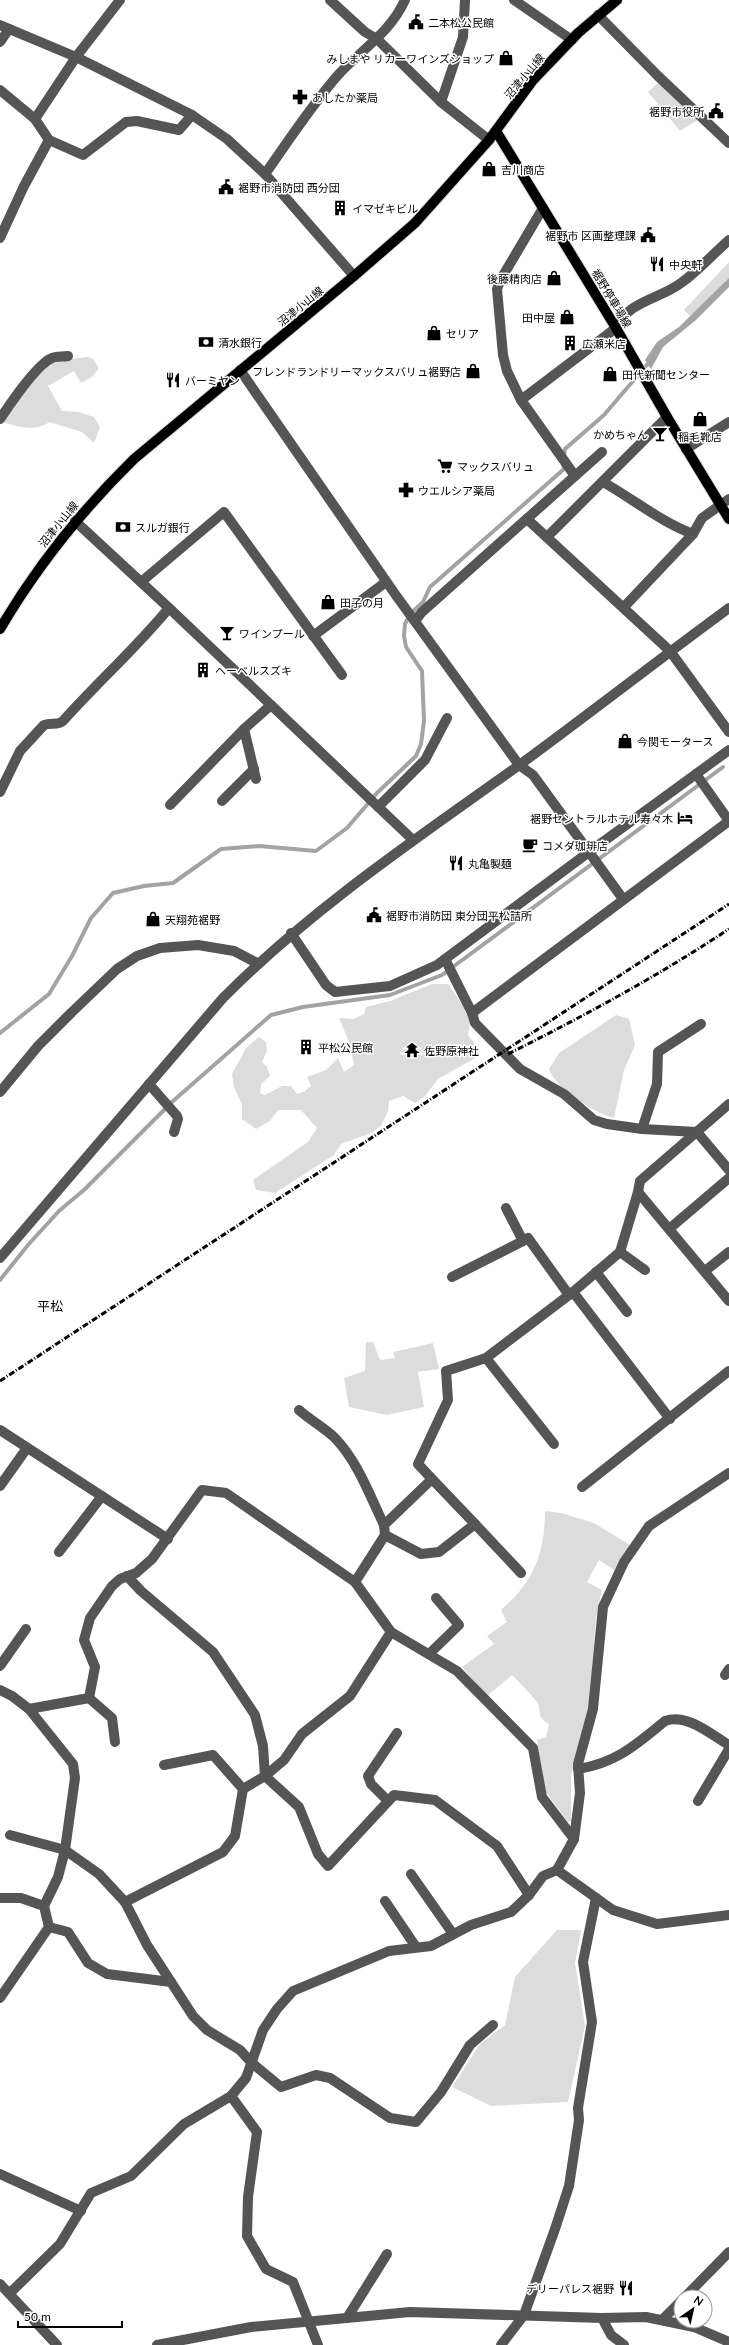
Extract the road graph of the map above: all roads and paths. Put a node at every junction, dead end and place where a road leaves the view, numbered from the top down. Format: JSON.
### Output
{"nodes":[{"id":1,"x":120,"y":0,"type":"edge"},
{"id":2,"x":330,"y":0,"type":"edge"},
{"id":3,"x":405,"y":0,"type":"edge"},
{"id":4,"x":465,"y":0,"type":"edge"},
{"id":5,"x":514,"y":0,"type":"edge"},
{"id":6,"x":617,"y":0,"type":"edge"},
{"id":7,"x":598,"y":15,"type":"junction"},
{"id":8,"x":4,"y":27,"type":"edge"},
{"id":9,"x":377,"y":39,"type":"junction"},
{"id":10,"x":572,"y":40,"type":"junction"},
{"id":11,"x":0,"y":42,"type":"edge"},
{"id":12,"x":76,"y":57,"type":"junction"},
{"id":13,"x":0,"y":90,"type":"edge"},
{"id":14,"x":441,"y":102,"type":"junction"},
{"id":15,"x":192,"y":115,"type":"junction"},
{"id":16,"x":35,"y":119,"type":"junction"},
{"id":17,"x":496,"y":131,"type":"junction"},
{"id":18,"x":49,"y":140,"type":"junction"},
{"id":19,"x":489,"y":140,"type":"junction"},
{"id":20,"x":729,"y":143,"type":"edge"},
{"id":21,"x":265,"y":174,"type":"junction"},
{"id":22,"x":543,"y":208,"type":"junction"},
{"id":23,"x":0,"y":238,"type":"edge"},
{"id":24,"x":729,"y":240,"type":"edge"},
{"id":25,"x":354,"y":276,"type":"junction"},
{"id":26,"x":616,"y":328,"type":"junction"},
{"id":27,"x":68,"y":356,"type":"dead end"},
{"id":28,"x":240,"y":370,"type":"junction"},
{"id":29,"x":521,"y":400,"type":"junction"},
{"id":30,"x":667,"y":417,"type":"junction"},
{"id":31,"x":0,"y":419,"type":"edge"},
{"id":32,"x":729,"y":422,"type":"edge"},
{"id":33,"x":686,"y":449,"type":"junction"},
{"id":34,"x":602,"y":452,"type":"dead end"},
{"id":35,"x":575,"y":476,"type":"junction"},
{"id":36,"x":603,"y":482,"type":"junction"},
{"id":37,"x":725,"y":502,"type":"edge"},
{"id":38,"x":527,"y":519,"type":"junction"},
{"id":39,"x":729,"y":519,"type":"edge"},
{"id":40,"x":75,"y":521,"type":"junction"},
{"id":41,"x":693,"y":534,"type":"junction"},
{"id":42,"x":547,"y":537,"type":"junction"},
{"id":43,"x":141,"y":582,"type":"junction"},
{"id":44,"x":386,"y":582,"type":"junction"},
{"id":45,"x":624,"y":607,"type":"junction"},
{"id":46,"x":169,"y":608,"type":"junction"},
{"id":47,"x":729,"y":608,"type":"edge"},
{"id":48,"x":415,"y":621,"type":"junction"},
{"id":49,"x":0,"y":629,"type":"edge"},
{"id":50,"x":313,"y":636,"type":"junction"},
{"id":51,"x":670,"y":652,"type":"junction"},
{"id":52,"x":342,"y":675,"type":"dead end"},
{"id":53,"x":271,"y":705,"type":"junction"},
{"id":54,"x":447,"y":718,"type":"dead end"},
{"id":55,"x":244,"y":730,"type":"junction"},
{"id":56,"x":729,"y":732,"type":"edge"},
{"id":57,"x":729,"y":750,"type":"edge"},
{"id":58,"x":519,"y":765,"type":"junction"},
{"id":59,"x":697,"y":776,"type":"junction"},
{"id":60,"x":0,"y":792,"type":"edge"},
{"id":61,"x":222,"y":801,"type":"dead end"},
{"id":62,"x":170,"y":805,"type":"dead end"},
{"id":63,"x":378,"y":807,"type":"junction"},
{"id":64,"x":729,"y":821,"type":"edge"},
{"id":65,"x":413,"y":840,"type":"junction"},
{"id":66,"x":590,"y":854,"type":"junction"},
{"id":67,"x":624,"y":899,"type":"junction"},
{"id":68,"x":291,"y":933,"type":"junction"},
{"id":69,"x":447,"y":962,"type":"junction"},
{"id":70,"x":257,"y":963,"type":"junction"},
{"id":71,"x":472,"y":1013,"type":"junction"},
{"id":72,"x":701,"y":1024,"type":"dead end"},
{"id":73,"x":149,"y":1084,"type":"junction"},
{"id":74,"x":0,"y":1092,"type":"edge"},
{"id":75,"x":729,"y":1104,"type":"edge"},
{"id":76,"x":642,"y":1129,"type":"junction"},
{"id":77,"x":174,"y":1132,"type":"dead end"},
{"id":78,"x":697,"y":1132,"type":"junction"},
{"id":79,"x":729,"y":1170,"type":"edge"},
{"id":80,"x":729,"y":1178,"type":"edge"},
{"id":81,"x":638,"y":1192,"type":"junction"},
{"id":82,"x":506,"y":1208,"type":"dead end"},
{"id":83,"x":670,"y":1229,"type":"junction"},
{"id":84,"x":523,"y":1241,"type":"junction"},
{"id":85,"x":620,"y":1252,"type":"junction"},
{"id":86,"x":729,"y":1252,"type":"edge"},
{"id":87,"x":0,"y":1258,"type":"edge"},
{"id":88,"x":645,"y":1270,"type":"dead end"},
{"id":89,"x":705,"y":1271,"type":"junction"},
{"id":90,"x":596,"y":1272,"type":"junction"},
{"id":91,"x":452,"y":1277,"type":"dead end"},
{"id":92,"x":571,"y":1294,"type":"junction"},
{"id":93,"x":729,"y":1301,"type":"edge"},
{"id":94,"x":627,"y":1312,"type":"dead end"},
{"id":95,"x":486,"y":1358,"type":"junction"},
{"id":96,"x":729,"y":1371,"type":"edge"},
{"id":97,"x":299,"y":1410,"type":"dead end"},
{"id":98,"x":670,"y":1419,"type":"junction"},
{"id":99,"x":0,"y":1430,"type":"edge"},
{"id":100,"x":554,"y":1444,"type":"dead end"},
{"id":101,"x":27,"y":1448,"type":"junction"},
{"id":102,"x":729,"y":1473,"type":"edge"},
{"id":103,"x":432,"y":1478,"type":"junction"},
{"id":104,"x":0,"y":1486,"type":"edge"},
{"id":105,"x":582,"y":1487,"type":"dead end"},
{"id":106,"x":102,"y":1496,"type":"junction"},
{"id":107,"x":474,"y":1524,"type":"junction"},
{"id":108,"x":384,"y":1525,"type":"junction"},
{"id":109,"x":385,"y":1536,"type":"junction"},
{"id":110,"x":168,"y":1539,"type":"junction"},
{"id":111,"x":59,"y":1552,"type":"dead end"},
{"id":112,"x":522,"y":1573,"type":"dead end"},
{"id":113,"x":127,"y":1576,"type":"junction"},
{"id":114,"x":355,"y":1582,"type":"junction"},
{"id":115,"x":436,"y":1598,"type":"dead end"},
{"id":116,"x":26,"y":1629,"type":"dead end"},
{"id":117,"x":391,"y":1632,"type":"junction"},
{"id":118,"x":429,"y":1654,"type":"junction"},
{"id":119,"x":0,"y":1666,"type":"edge"},
{"id":120,"x":0,"y":1690,"type":"edge"},
{"id":121,"x":89,"y":1698,"type":"junction"},
{"id":122,"x":29,"y":1709,"type":"junction"},
{"id":123,"x":397,"y":1733,"type":"dead end"},
{"id":124,"x":115,"y":1742,"type":"dead end"},
{"id":125,"x":729,"y":1745,"type":"edge"},
{"id":126,"x":729,"y":1749,"type":"edge"},
{"id":127,"x":164,"y":1765,"type":"dead end"},
{"id":128,"x":578,"y":1768,"type":"junction"},
{"id":129,"x":265,"y":1776,"type":"junction"},
{"id":130,"x":243,"y":1789,"type":"junction"},
{"id":131,"x":388,"y":1801,"type":"junction"},
{"id":132,"x":698,"y":1801,"type":"dead end"},
{"id":133,"x":10,"y":1835,"type":"dead end"},
{"id":134,"x":574,"y":1839,"type":"junction"},
{"id":135,"x":65,"y":1850,"type":"junction"},
{"id":136,"x":557,"y":1870,"type":"junction"},
{"id":137,"x":411,"y":1874,"type":"dead end"},
{"id":138,"x":529,"y":1895,"type":"junction"},
{"id":139,"x":0,"y":1898,"type":"edge"},
{"id":140,"x":596,"y":1898,"type":"junction"},
{"id":141,"x":385,"y":1901,"type":"dead end"},
{"id":142,"x":125,"y":1902,"type":"junction"},
{"id":143,"x":44,"y":1906,"type":"junction"},
{"id":144,"x":729,"y":1915,"type":"edge"},
{"id":145,"x":49,"y":1926,"type":"junction"},
{"id":146,"x":453,"y":1934,"type":"junction"},
{"id":147,"x":416,"y":1948,"type":"junction"},
{"id":148,"x":171,"y":1982,"type":"junction"},
{"id":149,"x":0,"y":1998,"type":"edge"},
{"id":150,"x":493,"y":2025,"type":"dead end"},
{"id":151,"x":252,"y":2063,"type":"junction"},
{"id":152,"x":231,"y":2096,"type":"junction"},
{"id":153,"x":0,"y":2174,"type":"edge"},
{"id":154,"x":81,"y":2211,"type":"junction"},
{"id":155,"x":729,"y":2252,"type":"edge"},
{"id":156,"x":387,"y":2254,"type":"dead end"},
{"id":157,"x":0,"y":2284,"type":"edge"},
{"id":158,"x":693,"y":2289,"type":"edge"},
{"id":159,"x":10,"y":2293,"type":"junction"},
{"id":160,"x":673,"y":2309,"type":"edge"},
{"id":161,"x":524,"y":2315,"type":"junction"},
{"id":162,"x":347,"y":2318,"type":"junction"},
{"id":163,"x":602,"y":2318,"type":"junction"},
{"id":164,"x":663,"y":2319,"type":"junction"},
{"id":165,"x":309,"y":2321,"type":"junction"},
{"id":166,"x":198,"y":2342,"type":"edge"},
{"id":167,"x":729,"y":2342,"type":"edge"},
{"id":168,"x":57,"y":2345,"type":"edge"},
{"id":169,"x":157,"y":2345,"type":"edge"},
{"id":170,"x":318,"y":2345,"type":"edge"},
{"id":171,"x":501,"y":2345,"type":"edge"},
{"id":172,"x":624,"y":2345,"type":"edge"}],
"edges":[{"from":1,"to":12,"type":"street"},
{"from":2,"to":9,"type":"street"},
{"from":3,"to":9,"type":"street"},
{"from":4,"to":14,"type":"street"},
{"from":5,"to":10,"type":"street"},
{"from":6,"to":7,"type":"main road","name":"沼津小山線"},
{"from":7,"to":10,"type":"main road","name":"沼津小山線"},
{"from":7,"to":20,"type":"street"},
{"from":8,"to":11,"type":"street"},
{"from":8,"to":12,"type":"street"},
{"from":9,"to":14,"type":"street"},
{"from":9,"to":21,"type":"street"},
{"from":10,"to":17,"type":"main road","name":"沼津小山線"},
{"from":12,"to":15,"type":"street"},
{"from":12,"to":16,"type":"street"},
{"from":13,"to":16,"type":"street"},
{"from":14,"to":19,"type":"street"},
{"from":15,"to":18,"type":"street"},
{"from":15,"to":21,"type":"street"},
{"from":16,"to":18,"type":"street"},
{"from":17,"to":19,"type":"main road","name":"沼津小山線"},
{"from":17,"to":22,"type":"main road","name":"裾野停車場線"},
{"from":18,"to":23,"type":"street"},
{"from":19,"to":25,"type":"main road","name":"沼津小山線"},
{"from":21,"to":25,"type":"street"},
{"from":22,"to":26,"type":"main road","name":"裾野停車場線"},
{"from":22,"to":29,"type":"street"},
{"from":24,"to":26,"type":"street"},
{"from":25,"to":28,"type":"main road","name":"沼津小山線"},
{"from":26,"to":29,"type":"street"},
{"from":26,"to":30,"type":"main road","name":"裾野停車場線"},
{"from":27,"to":31,"type":"street"},
{"from":28,"to":40,"type":"main road","name":"沼津小山線"},
{"from":28,"to":44,"type":"street"},
{"from":29,"to":35,"type":"street"},
{"from":30,"to":33,"type":"main road","name":"裾野停車場線"},
{"from":30,"to":36,"type":"street"},
{"from":32,"to":33,"type":"street"},
{"from":33,"to":37,"type":"main road","name":"裾野停車場線"},
{"from":34,"to":35,"type":"street"},
{"from":35,"to":38,"type":"street"},
{"from":36,"to":41,"type":"street"},
{"from":36,"to":42,"type":"street"},
{"from":37,"to":39,"type":"main road","name":"裾野停車場線"},
{"from":37,"to":41,"type":"street"},
{"from":38,"to":42,"type":"street"},
{"from":38,"to":48,"type":"street"},
{"from":40,"to":43,"type":"street"},
{"from":40,"to":49,"type":"main road","name":"沼津小山線"},
{"from":41,"to":45,"type":"street"},
{"from":42,"to":45,"type":"street"},
{"from":43,"to":46,"type":"street"},
{"from":43,"to":50,"type":"street"},
{"from":44,"to":48,"type":"street"},
{"from":44,"to":50,"type":"street"},
{"from":45,"to":51,"type":"street"},
{"from":46,"to":53,"type":"street"},
{"from":46,"to":60,"type":"street"},
{"from":47,"to":51,"type":"street"},
{"from":48,"to":58,"type":"street"},
{"from":50,"to":52,"type":"street"},
{"from":51,"to":56,"type":"street"},
{"from":51,"to":58,"type":"street"},
{"from":53,"to":55,"type":"street"},
{"from":53,"to":63,"type":"street"},
{"from":54,"to":63,"type":"street"},
{"from":55,"to":61,"type":"street"},
{"from":55,"to":62,"type":"street"},
{"from":57,"to":59,"type":"street"},
{"from":58,"to":65,"type":"street"},
{"from":58,"to":66,"type":"street"},
{"from":59,"to":64,"type":"street"},
{"from":59,"to":66,"type":"street"},
{"from":63,"to":65,"type":"street"},
{"from":64,"to":67,"type":"street"},
{"from":65,"to":68,"type":"street"},
{"from":66,"to":67,"type":"street"},
{"from":66,"to":69,"type":"street"},
{"from":67,"to":71,"type":"street"},
{"from":68,"to":69,"type":"street"},
{"from":68,"to":70,"type":"street"},
{"from":69,"to":71,"type":"street"},
{"from":70,"to":73,"type":"street"},
{"from":70,"to":74,"type":"street"},
{"from":71,"to":76,"type":"street"},
{"from":72,"to":76,"type":"street"},
{"from":73,"to":77,"type":"street"},
{"from":73,"to":87,"type":"street"},
{"from":75,"to":78,"type":"street"},
{"from":76,"to":78,"type":"street"},
{"from":78,"to":79,"type":"street"},
{"from":78,"to":81,"type":"street"},
{"from":80,"to":83,"type":"street"},
{"from":81,"to":83,"type":"street"},
{"from":81,"to":85,"type":"street"},
{"from":82,"to":84,"type":"street"},
{"from":83,"to":89,"type":"street"},
{"from":84,"to":91,"type":"street"},
{"from":84,"to":92,"type":"street"},
{"from":85,"to":88,"type":"street"},
{"from":85,"to":90,"type":"street"},
{"from":86,"to":89,"type":"street"},
{"from":89,"to":93,"type":"street"},
{"from":90,"to":92,"type":"street"},
{"from":90,"to":94,"type":"street"},
{"from":92,"to":95,"type":"street"},
{"from":92,"to":98,"type":"street"},
{"from":95,"to":100,"type":"street"},
{"from":95,"to":103,"type":"street"},
{"from":96,"to":98,"type":"street"},
{"from":97,"to":108,"type":"street"},
{"from":98,"to":105,"type":"street"},
{"from":99,"to":101,"type":"street"},
{"from":101,"to":104,"type":"street"},
{"from":101,"to":106,"type":"street"},
{"from":102,"to":128,"type":"street"},
{"from":103,"to":107,"type":"street"},
{"from":103,"to":108,"type":"street"},
{"from":106,"to":110,"type":"street"},
{"from":106,"to":111,"type":"street"},
{"from":107,"to":109,"type":"street"},
{"from":107,"to":112,"type":"street"},
{"from":108,"to":109,"type":"street"},
{"from":109,"to":114,"type":"street"},
{"from":110,"to":113,"type":"street"},
{"from":110,"to":114,"type":"street"},
{"from":113,"to":121,"type":"street"},
{"from":113,"to":129,"type":"street"},
{"from":114,"to":117,"type":"street"},
{"from":115,"to":118,"type":"street"},
{"from":116,"to":119,"type":"street"},
{"from":117,"to":118,"type":"street"},
{"from":117,"to":129,"type":"street"},
{"from":118,"to":134,"type":"street"},
{"from":120,"to":122,"type":"street"},
{"from":121,"to":122,"type":"street"},
{"from":121,"to":124,"type":"street"},
{"from":122,"to":135,"type":"street"},
{"from":123,"to":131,"type":"street"},
{"from":125,"to":128,"type":"street"},
{"from":126,"to":132,"type":"street"},
{"from":127,"to":130,"type":"street"},
{"from":128,"to":134,"type":"street"},
{"from":129,"to":130,"type":"street"},
{"from":129,"to":131,"type":"street"},
{"from":130,"to":142,"type":"street"},
{"from":131,"to":138,"type":"street"},
{"from":133,"to":135,"type":"street"},
{"from":134,"to":136,"type":"street"},
{"from":135,"to":142,"type":"street"},
{"from":135,"to":143,"type":"street"},
{"from":136,"to":138,"type":"street"},
{"from":136,"to":140,"type":"street"},
{"from":137,"to":146,"type":"street"},
{"from":138,"to":146,"type":"street"},
{"from":139,"to":143,"type":"street"},
{"from":140,"to":144,"type":"street"},
{"from":140,"to":161,"type":"street"},
{"from":141,"to":147,"type":"street"},
{"from":142,"to":148,"type":"street"},
{"from":143,"to":145,"type":"street"},
{"from":145,"to":148,"type":"street"},
{"from":145,"to":149,"type":"street"},
{"from":146,"to":147,"type":"street"},
{"from":147,"to":151,"type":"street"},
{"from":148,"to":151,"type":"street"},
{"from":150,"to":151,"type":"street"},
{"from":151,"to":152,"type":"street"},
{"from":152,"to":154,"type":"street"},
{"from":152,"to":165,"type":"street"},
{"from":153,"to":154,"type":"street"},
{"from":154,"to":159,"type":"street"},
{"from":155,"to":158,"type":"street"},
{"from":156,"to":162,"type":"street"},
{"from":157,"to":159,"type":"street"},
{"from":159,"to":168,"type":"street"},
{"from":160,"to":164,"type":"street"},
{"from":161,"to":162,"type":"street"},
{"from":161,"to":163,"type":"street"},
{"from":161,"to":171,"type":"street"},
{"from":162,"to":165,"type":"street"},
{"from":163,"to":164,"type":"street"},
{"from":163,"to":172,"type":"street"},
{"from":164,"to":167,"type":"street"},
{"from":165,"to":166,"type":"street"},
{"from":165,"to":170,"type":"street"},
{"from":166,"to":169,"type":"street"}]}
